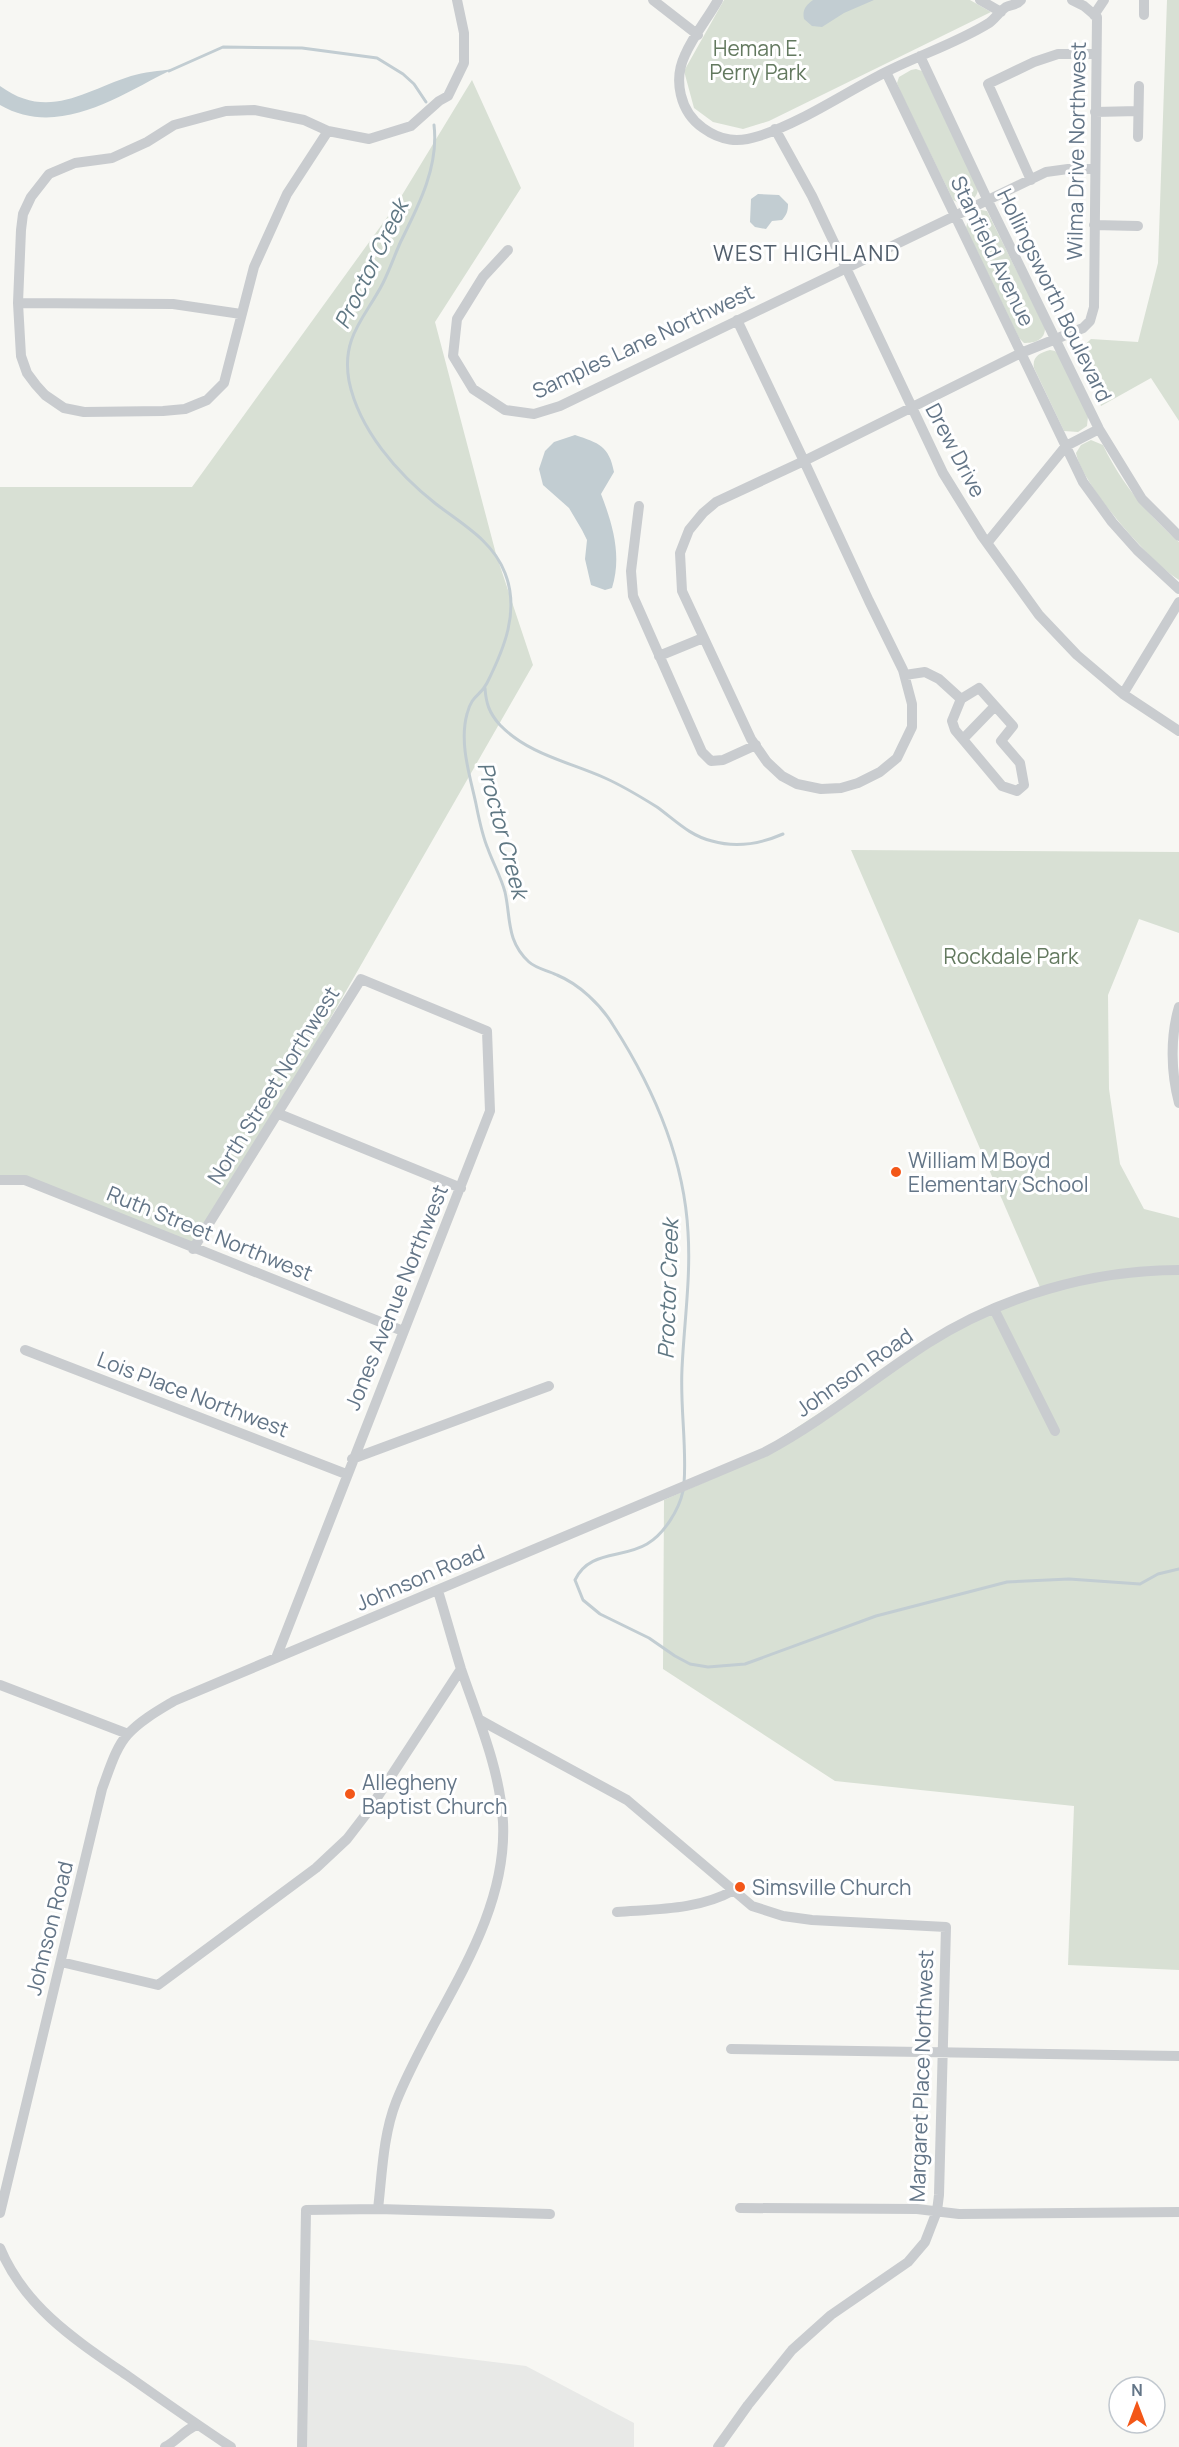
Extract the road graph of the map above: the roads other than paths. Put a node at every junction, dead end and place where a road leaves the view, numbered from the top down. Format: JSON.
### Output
{"nodes":[{"id":1,"x":457,"y":0,"type":"edge"},
{"id":2,"x":653,"y":0,"type":"edge"},
{"id":3,"x":718,"y":0,"type":"edge"},
{"id":4,"x":980,"y":0,"type":"edge"},
{"id":5,"x":1021,"y":0,"type":"edge"},
{"id":6,"x":1072,"y":0,"type":"edge"},
{"id":7,"x":1104,"y":0,"type":"edge"},
{"id":8,"x":1144,"y":0,"type":"edge"},
{"id":9,"x":1005,"y":6,"type":"edge"},
{"id":10,"x":1094,"y":15,"type":"junction"},
{"id":11,"x":1144,"y":15,"type":"dead end"},
{"id":12,"x":698,"y":35,"type":"junction"},
{"id":13,"x":1096,"y":54,"type":"junction"},
{"id":14,"x":921,"y":56,"type":"junction"},
{"id":15,"x":886,"y":72,"type":"junction"},
{"id":16,"x":1139,"y":86,"type":"dead end"},
{"id":17,"x":1138,"y":111,"type":"junction"},
{"id":18,"x":1095,"y":112,"type":"junction"},
{"id":19,"x":775,"y":129,"type":"junction"},
{"id":20,"x":328,"y":131,"type":"junction"},
{"id":21,"x":1138,"y":137,"type":"dead end"},
{"id":22,"x":1094,"y":169,"type":"junction"},
{"id":23,"x":1031,"y":180,"type":"junction"},
{"id":24,"x":988,"y":201,"type":"junction"},
{"id":25,"x":954,"y":217,"type":"junction"},
{"id":26,"x":1094,"y":225,"type":"junction"},
{"id":27,"x":1138,"y":226,"type":"dead end"},
{"id":28,"x":508,"y":250,"type":"dead end"},
{"id":29,"x":846,"y":267,"type":"junction"},
{"id":30,"x":18,"y":303,"type":"junction"},
{"id":31,"x":240,"y":314,"type":"junction"},
{"id":32,"x":737,"y":320,"type":"junction"},
{"id":33,"x":1055,"y":341,"type":"junction"},
{"id":34,"x":1021,"y":353,"type":"junction"},
{"id":35,"x":912,"y":407,"type":"junction"},
{"id":36,"x":1099,"y":429,"type":"junction"},
{"id":37,"x":1065,"y":446,"type":"junction"},
{"id":38,"x":804,"y":461,"type":"junction"},
{"id":39,"x":639,"y":506,"type":"dead end"},
{"id":40,"x":1179,"y":536,"type":"edge"},
{"id":41,"x":987,"y":543,"type":"junction"},
{"id":42,"x":1179,"y":589,"type":"edge"},
{"id":43,"x":1179,"y":602,"type":"edge"},
{"id":44,"x":703,"y":638,"type":"junction"},
{"id":45,"x":659,"y":656,"type":"junction"},
{"id":46,"x":905,"y":675,"type":"junction"},
{"id":47,"x":1123,"y":694,"type":"junction"},
{"id":48,"x":961,"y":699,"type":"junction"},
{"id":49,"x":995,"y":706,"type":"junction"},
{"id":50,"x":1179,"y":730,"type":"edge"},
{"id":51,"x":963,"y":739,"type":"junction"},
{"id":52,"x":756,"y":745,"type":"junction"},
{"id":53,"x":402,"y":997,"type":"joint"},
{"id":54,"x":1179,"y":1007,"type":"edge"},
{"id":55,"x":1177,"y":1031,"type":"edge"},
{"id":56,"x":1179,"y":1103,"type":"edge"},
{"id":57,"x":279,"y":1114,"type":"junction"},
{"id":58,"x":0,"y":1180,"type":"edge"},
{"id":59,"x":461,"y":1188,"type":"junction"},
{"id":60,"x":193,"y":1249,"type":"junction"},
{"id":61,"x":1179,"y":1270,"type":"edge"},
{"id":62,"x":994,"y":1309,"type":"junction"},
{"id":63,"x":403,"y":1331,"type":"junction"},
{"id":64,"x":24,"y":1350,"type":"dead end"},
{"id":65,"x":549,"y":1386,"type":"dead end"},
{"id":66,"x":1055,"y":1431,"type":"dead end"},
{"id":67,"x":352,"y":1459,"type":"junction"},
{"id":68,"x":346,"y":1474,"type":"junction"},
{"id":69,"x":438,"y":1591,"type":"junction"},
{"id":70,"x":276,"y":1658,"type":"junction"},
{"id":71,"x":461,"y":1669,"type":"junction"},
{"id":72,"x":0,"y":1685,"type":"edge"},
{"id":73,"x":480,"y":1720,"type":"junction"},
{"id":74,"x":128,"y":1734,"type":"junction"},
{"id":75,"x":734,"y":1890,"type":"junction"},
{"id":76,"x":616,"y":1912,"type":"dead end"},
{"id":77,"x":61,"y":1962,"type":"junction"},
{"id":78,"x":731,"y":2049,"type":"dead end"},
{"id":79,"x":944,"y":2054,"type":"junction"},
{"id":80,"x":1179,"y":2056,"type":"edge"},
{"id":81,"x":740,"y":2208,"type":"dead end"},
{"id":82,"x":378,"y":2209,"type":"junction"},
{"id":83,"x":937,"y":2211,"type":"junction"},
{"id":84,"x":1179,"y":2212,"type":"edge"},
{"id":85,"x":0,"y":2213,"type":"edge"},
{"id":86,"x":550,"y":2214,"type":"dead end"},
{"id":87,"x":0,"y":2248,"type":"edge"},
{"id":88,"x":197,"y":2425,"type":"junction"},
{"id":89,"x":165,"y":2447,"type":"edge"},
{"id":90,"x":231,"y":2447,"type":"edge"},
{"id":91,"x":302,"y":2447,"type":"edge"},
{"id":92,"x":718,"y":2447,"type":"edge"}],
"edges":[{"from":1,"to":20,"type":"street"},
{"from":2,"to":12,"type":"street"},
{"from":3,"to":12,"type":"street"},
{"from":4,"to":9,"type":"street"},
{"from":5,"to":9,"type":"street"},
{"from":6,"to":10,"type":"street","name":"Wilma Drive Northwest"},
{"from":7,"to":10,"type":"street","name":"Wilma Drive Northwest"},
{"from":8,"to":11,"type":"street"},
{"from":9,"to":14,"type":"street"},
{"from":10,"to":13,"type":"street","name":"Wilma Drive Northwest"},
{"from":12,"to":19,"type":"street"},
{"from":13,"to":18,"type":"street","name":"Wilma Drive Northwest"},
{"from":13,"to":23,"type":"street"},
{"from":14,"to":15,"type":"street"},
{"from":14,"to":24,"type":"street","name":"Hollingsworth Boulevard"},
{"from":15,"to":19,"type":"street"},
{"from":15,"to":25,"type":"street","name":"Stanfield Avenue"},
{"from":16,"to":17,"type":"street"},
{"from":17,"to":18,"type":"street"},
{"from":17,"to":21,"type":"street"},
{"from":18,"to":22,"type":"street","name":"Wilma Drive Northwest"},
{"from":19,"to":29,"type":"street","name":"Drew Drive"},
{"from":20,"to":30,"type":"street"},
{"from":20,"to":31,"type":"street"},
{"from":22,"to":23,"type":"street","name":"Samples Lane Northwest"},
{"from":22,"to":26,"type":"street","name":"Wilma Drive Northwest"},
{"from":23,"to":24,"type":"street","name":"Samples Lane Northwest"},
{"from":24,"to":25,"type":"street","name":"Samples Lane Northwest"},
{"from":24,"to":33,"type":"street","name":"Hollingsworth Boulevard"},
{"from":25,"to":29,"type":"street","name":"Samples Lane Northwest"},
{"from":25,"to":34,"type":"street","name":"Stanfield Avenue"},
{"from":26,"to":27,"type":"street"},
{"from":26,"to":33,"type":"street","name":"Wilma Drive Northwest"},
{"from":28,"to":32,"type":"street","name":"Samples Lane Northwest"},
{"from":29,"to":32,"type":"street","name":"Samples Lane Northwest"},
{"from":29,"to":35,"type":"street","name":"Drew Drive"},
{"from":30,"to":31,"type":"street"},
{"from":30,"to":31,"type":"street"},
{"from":32,"to":38,"type":"street"},
{"from":33,"to":34,"type":"street"},
{"from":33,"to":36,"type":"street","name":"Hollingsworth Boulevard"},
{"from":34,"to":35,"type":"street"},
{"from":34,"to":37,"type":"street","name":"Stanfield Avenue"},
{"from":35,"to":38,"type":"street"},
{"from":35,"to":41,"type":"street","name":"Drew Drive"},
{"from":36,"to":37,"type":"street"},
{"from":36,"to":40,"type":"street","name":"Hollingsworth Boulevard"},
{"from":37,"to":41,"type":"street"},
{"from":37,"to":42,"type":"street","name":"Stanfield Avenue"},
{"from":38,"to":44,"type":"street"},
{"from":38,"to":46,"type":"street"},
{"from":39,"to":45,"type":"street"},
{"from":41,"to":47,"type":"street","name":"Drew Drive"},
{"from":43,"to":47,"type":"street"},
{"from":44,"to":45,"type":"street"},
{"from":44,"to":52,"type":"street"},
{"from":45,"to":52,"type":"street"},
{"from":46,"to":48,"type":"street"},
{"from":46,"to":52,"type":"street"},
{"from":47,"to":50,"type":"street","name":"Drew Drive"},
{"from":48,"to":49,"type":"street"},
{"from":48,"to":51,"type":"street"},
{"from":49,"to":51,"type":"street"},
{"from":49,"to":51,"type":"street"},
{"from":53,"to":57,"type":"street","name":"North Street Northwest"},
{"from":53,"to":59,"type":"street","name":"Jones Avenue Northwest"},
{"from":54,"to":55,"type":"street"},
{"from":55,"to":56,"type":"street"},
{"from":57,"to":59,"type":"street"},
{"from":57,"to":60,"type":"street","name":"North Street Northwest"},
{"from":58,"to":60,"type":"street","name":"Ruth Street Northwest"},
{"from":59,"to":63,"type":"street","name":"Jones Avenue Northwest"},
{"from":60,"to":63,"type":"street","name":"Ruth Street Northwest"},
{"from":61,"to":62,"type":"street","name":"Johnson Road"},
{"from":62,"to":66,"type":"street"},
{"from":62,"to":69,"type":"street","name":"Johnson Road"},
{"from":63,"to":67,"type":"street","name":"Jones Avenue Northwest"},
{"from":64,"to":68,"type":"street","name":"Lois Place Northwest"},
{"from":65,"to":67,"type":"street"},
{"from":67,"to":68,"type":"street","name":"Jones Avenue Northwest"},
{"from":68,"to":70,"type":"street","name":"Jones Avenue Northwest"},
{"from":69,"to":70,"type":"street","name":"Johnson Road"},
{"from":69,"to":71,"type":"street"},
{"from":70,"to":74,"type":"street","name":"Johnson Road"},
{"from":71,"to":73,"type":"street"},
{"from":71,"to":77,"type":"street"},
{"from":72,"to":74,"type":"street"},
{"from":73,"to":75,"type":"street","name":"Margaret Place Northwest"},
{"from":73,"to":82,"type":"street"},
{"from":74,"to":77,"type":"street","name":"Johnson Road"},
{"from":75,"to":76,"type":"street"},
{"from":75,"to":79,"type":"street","name":"Margaret Place Northwest"},
{"from":77,"to":85,"type":"street","name":"Johnson Road"},
{"from":78,"to":79,"type":"street"},
{"from":79,"to":80,"type":"street"},
{"from":79,"to":83,"type":"street","name":"Margaret Place Northwest"},
{"from":81,"to":83,"type":"street"},
{"from":82,"to":86,"type":"street"},
{"from":82,"to":91,"type":"street"},
{"from":83,"to":84,"type":"street"},
{"from":83,"to":92,"type":"street","name":"Margaret Place Northwest"},
{"from":87,"to":88,"type":"street"},
{"from":88,"to":89,"type":"street"},
{"from":88,"to":90,"type":"street"}]}
